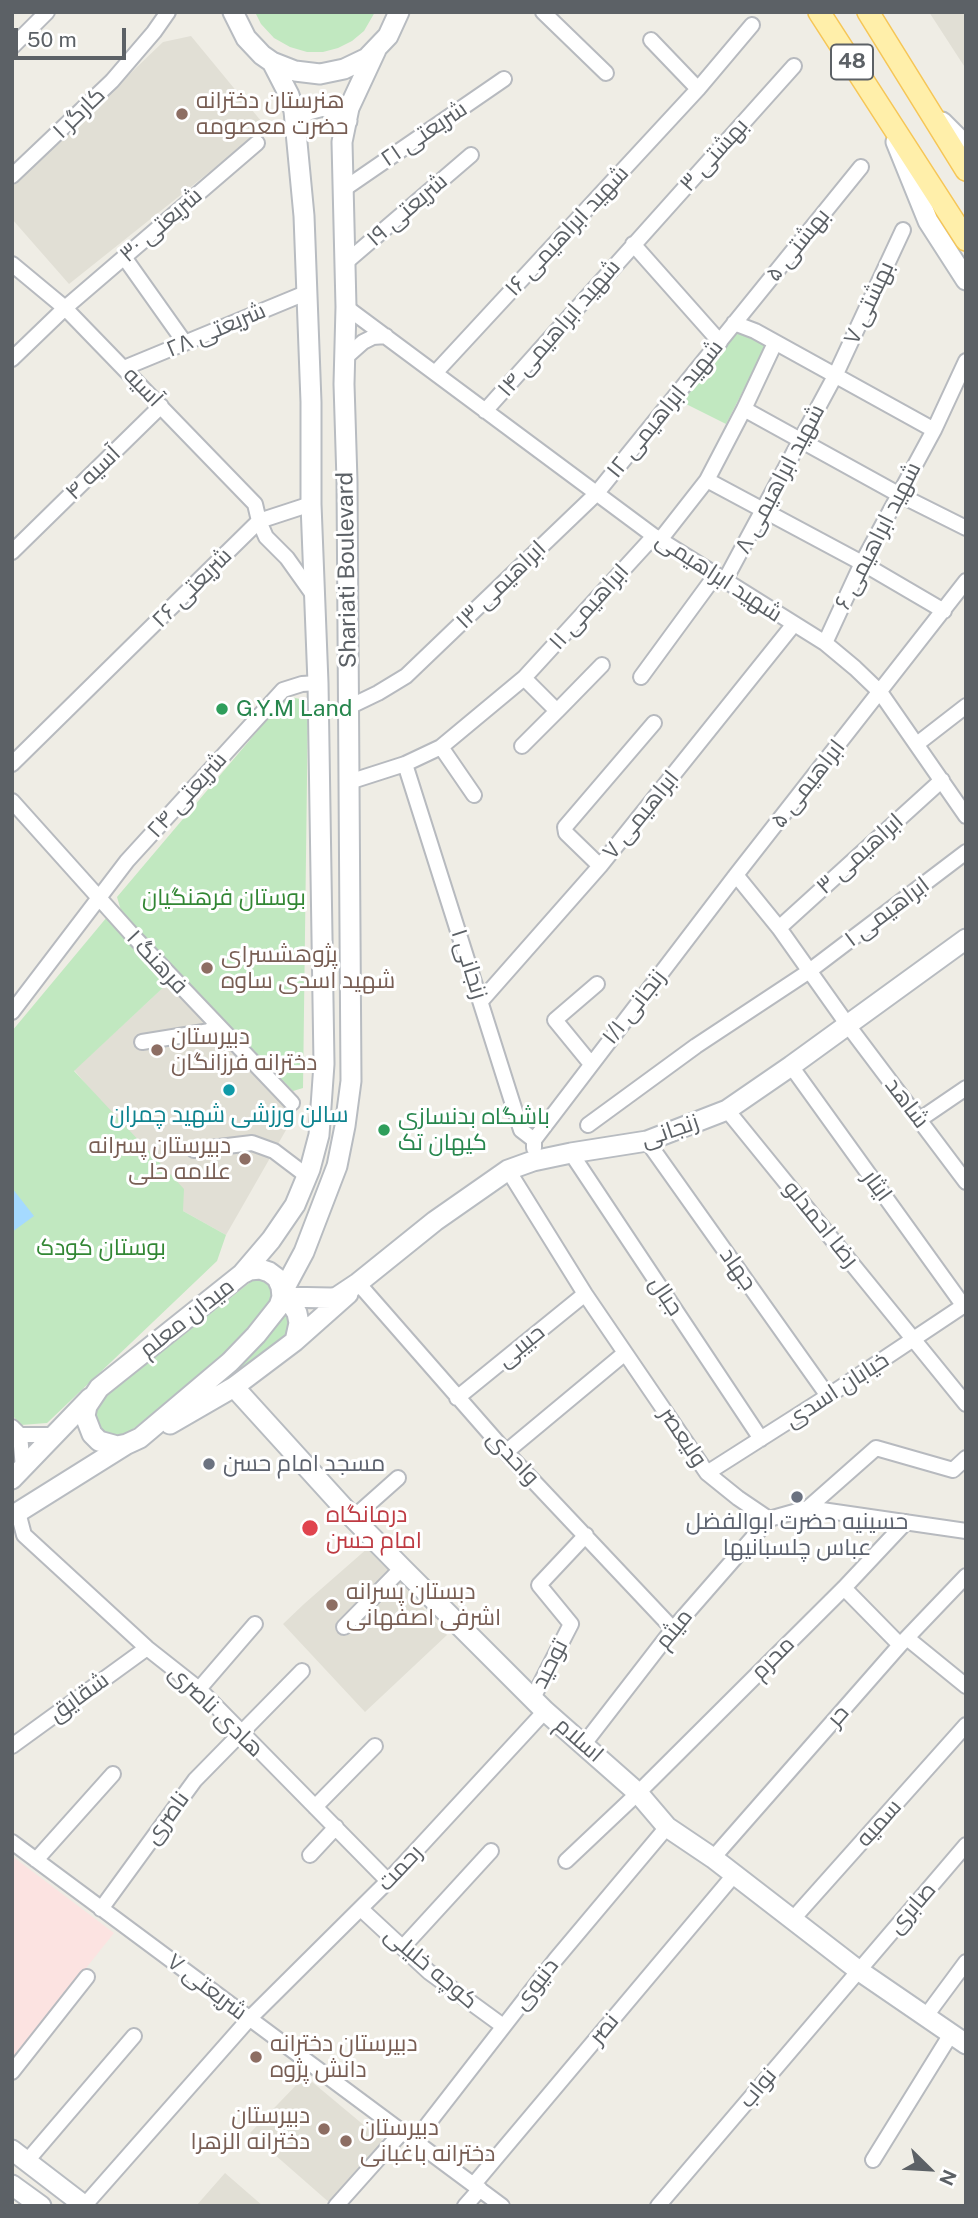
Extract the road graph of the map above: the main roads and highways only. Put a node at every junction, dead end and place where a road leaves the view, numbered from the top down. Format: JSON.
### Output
{"nodes":[{"id":1,"x":220,"y":12,"type":"edge"},
{"id":2,"x":819,"y":12,"type":"edge"},
{"id":3,"x":868,"y":12,"type":"edge"},
{"id":4,"x":402,"y":15,"type":"edge"},
{"id":5,"x":236,"y":20,"type":"edge"},
{"id":6,"x":376,"y":50,"type":"junction"},
{"id":7,"x":272,"y":62,"type":"junction"},
{"id":8,"x":920,"y":98,"type":"junction"},
{"id":9,"x":883,"y":112,"type":"junction"},
{"id":10,"x":295,"y":119,"type":"junction"},
{"id":11,"x":347,"y":121,"type":"junction"},
{"id":12,"x":966,"y":146,"type":"edge"},
{"id":13,"x":966,"y":170,"type":"edge"},
{"id":14,"x":966,"y":240,"type":"edge"},
{"id":15,"x":966,"y":280,"type":"edge"},
{"id":16,"x":966,"y":939,"type":"edge"},
{"id":17,"x":304,"y":1252,"type":"junction"},
{"id":18,"x":242,"y":1274,"type":"junction"},
{"id":19,"x":358,"y":1283,"type":"junction"},
{"id":20,"x":282,"y":1295,"type":"junction"},
{"id":21,"x":322,"y":1297,"type":"junction"},
{"id":22,"x":295,"y":1341,"type":"junction"},
{"id":23,"x":234,"y":1387,"type":"junction"},
{"id":24,"x":91,"y":1398,"type":"junction"},
{"id":25,"x":133,"y":1441,"type":"junction"},
{"id":26,"x":17,"y":1474,"type":"edge"},
{"id":27,"x":15,"y":1514,"type":"edge"},
{"id":28,"x":959,"y":2039,"type":"edge"},
{"id":29,"x":20,"y":2155,"type":"edge"},
{"id":30,"x":12,"y":2185,"type":"edge"},
{"id":31,"x":41,"y":2206,"type":"edge"},
{"id":32,"x":85,"y":2206,"type":"edge"}],
"edges":[{"from":1,"to":5,"type":"main road"},
{"from":2,"to":9,"type":"main road","number":"48"},
{"from":3,"to":8,"type":"main road","number":"48"},
{"from":4,"to":6,"type":"main road"},
{"from":5,"to":7,"type":"main road"},
{"from":6,"to":7,"type":"main road"},
{"from":6,"to":11,"type":"main road","name":"Shariati Boulevard"},
{"from":7,"to":10,"type":"main road","name":"Shariati Boulevard"},
{"from":8,"to":12,"type":"main road"},
{"from":8,"to":13,"type":"main road","number":"48"},
{"from":9,"to":14,"type":"main road","number":"48"},
{"from":9,"to":15,"type":"main road"},
{"from":10,"to":11,"type":"main road"},
{"from":10,"to":18,"type":"main road","name":"Shariati Boulevard"},
{"from":11,"to":17,"type":"main road","name":"Shariati Boulevard"},
{"from":16,"to":19,"type":"main road","name":"زنجانی"},
{"from":17,"to":20,"type":"main road","name":"Shariati Boulevard"},
{"from":17,"to":21,"type":"main road"},
{"from":18,"to":20,"type":"main road","name":"میدان معلم"},
{"from":18,"to":24,"type":"main road","name":"میدان معلم"},
{"from":19,"to":21,"type":"main road"},
{"from":19,"to":22,"type":"main road"},
{"from":20,"to":21,"type":"main road"},
{"from":20,"to":22,"type":"main road"},
{"from":20,"to":25,"type":"main road"},
{"from":22,"to":23,"type":"main road"},
{"from":23,"to":25,"type":"main road"},
{"from":23,"to":28,"type":"main road","name":"اسلام"},
{"from":24,"to":25,"type":"main road"},
{"from":24,"to":26,"type":"main road","name":"میدان معلم"},
{"from":25,"to":27,"type":"main road"},
{"from":29,"to":32,"type":"main road"},
{"from":30,"to":31,"type":"main road"}]}
